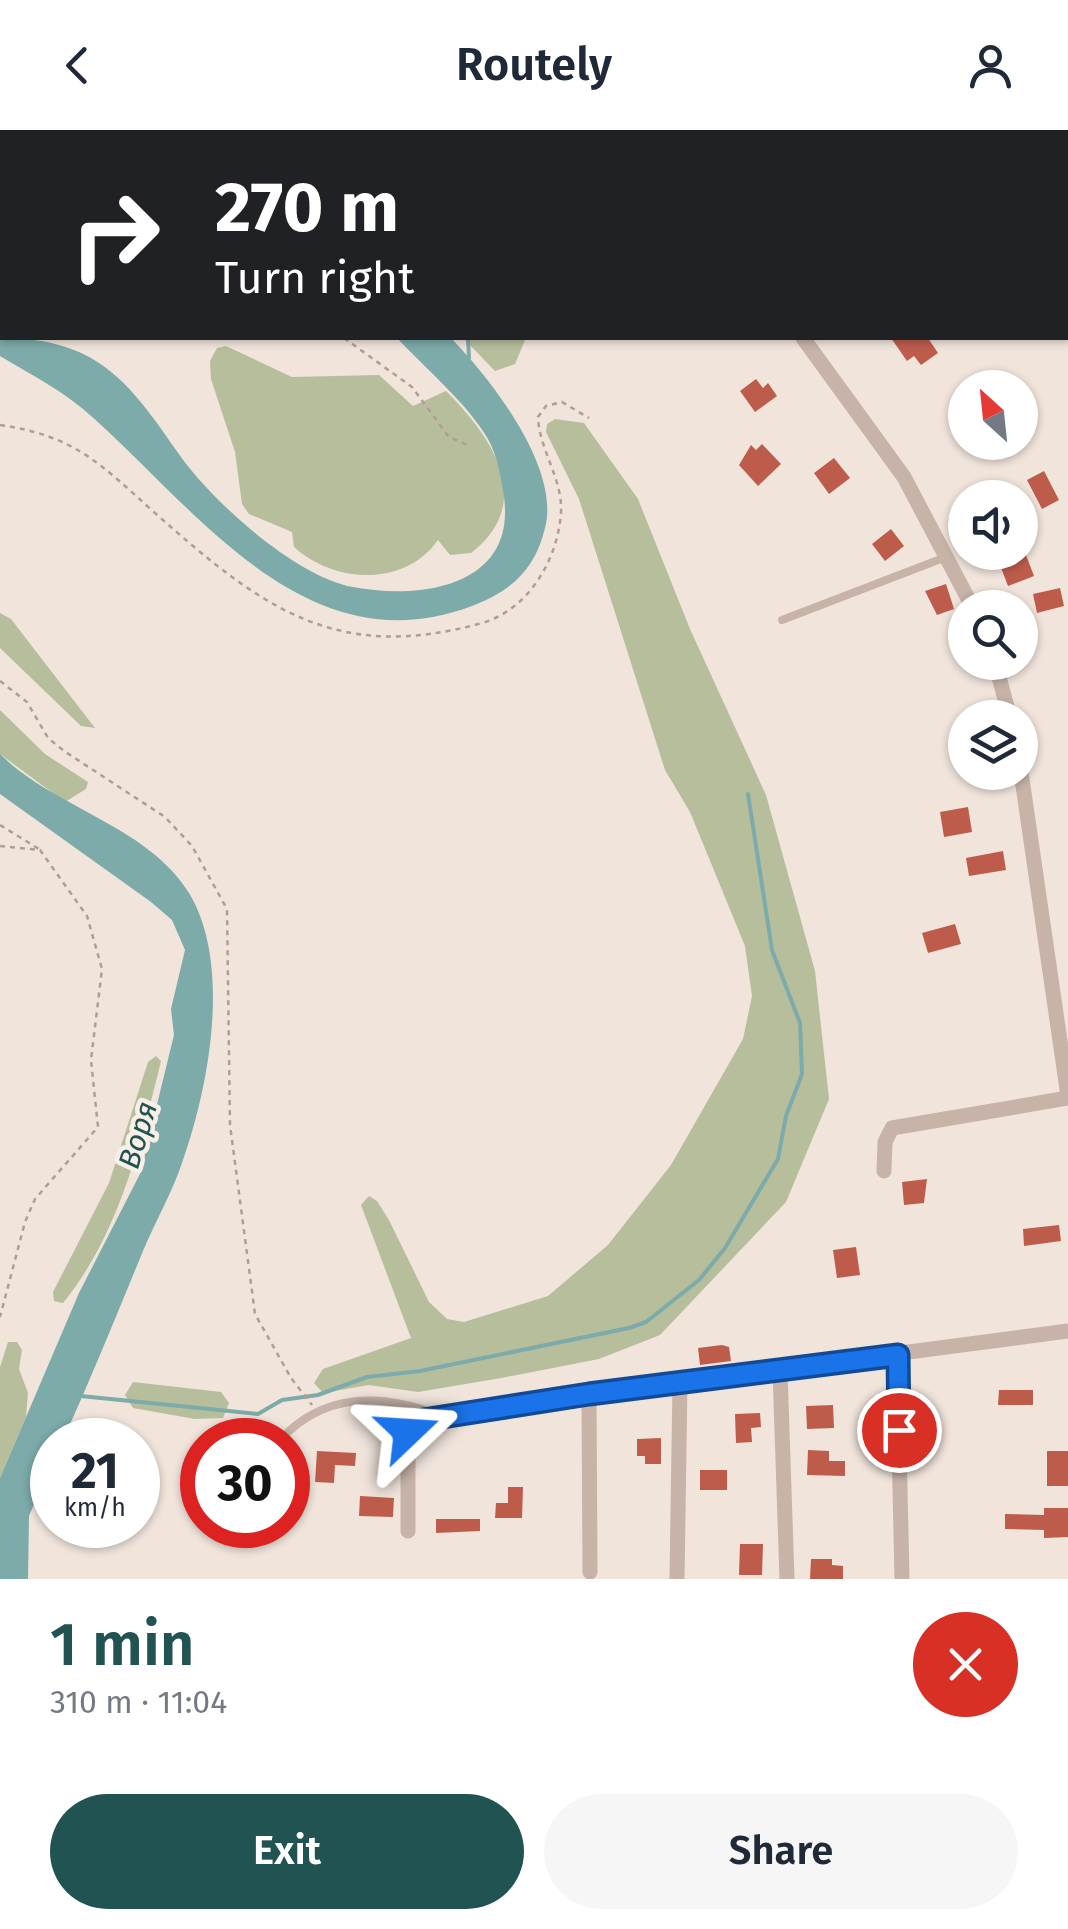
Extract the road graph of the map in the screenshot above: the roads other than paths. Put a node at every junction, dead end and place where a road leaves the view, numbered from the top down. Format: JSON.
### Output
{"nodes":[{"id":1,"x":804,"y":340,"type":"edge"},
{"id":2,"x":948,"y":556,"type":"joint"},
{"id":3,"x":782,"y":620,"type":"dead end"},
{"id":4,"x":1024,"y":790,"type":"edge"},
{"id":5,"x":1068,"y":1097,"type":"edge"},
{"id":6,"x":884,"y":1171,"type":"dead end"},
{"id":7,"x":1068,"y":1331,"type":"edge"},
{"id":8,"x":898,"y":1355,"type":"junction"},
{"id":9,"x":780,"y":1371,"type":"junction"},
{"id":10,"x":680,"y":1384,"type":"junction"},
{"id":11,"x":589,"y":1394,"type":"junction"},
{"id":12,"x":308,"y":1418,"type":"edge"},
{"id":13,"x":440,"y":1418,"type":"junction"},
{"id":14,"x":408,"y":1532,"type":"dead end"},
{"id":15,"x":590,"y":1572,"type":"dead end"},
{"id":16,"x":677,"y":1579,"type":"edge"},
{"id":17,"x":786,"y":1579,"type":"edge"},
{"id":18,"x":902,"y":1579,"type":"edge"}],
"edges":[{"from":1,"to":2,"type":"street"},
{"from":2,"to":3,"type":"lane"},
{"from":4,"to":5,"type":"street"},
{"from":5,"to":6,"type":"street"},
{"from":7,"to":8,"type":"street"},
{"from":8,"to":9,"type":"street"},
{"from":8,"to":18,"type":"street"},
{"from":9,"to":10,"type":"street"},
{"from":9,"to":17,"type":"street"},
{"from":10,"to":11,"type":"street"},
{"from":10,"to":16,"type":"street"},
{"from":11,"to":13,"type":"street"},
{"from":11,"to":15,"type":"street"},
{"from":12,"to":13,"type":"lane"},
{"from":13,"to":14,"type":"street"}]}
